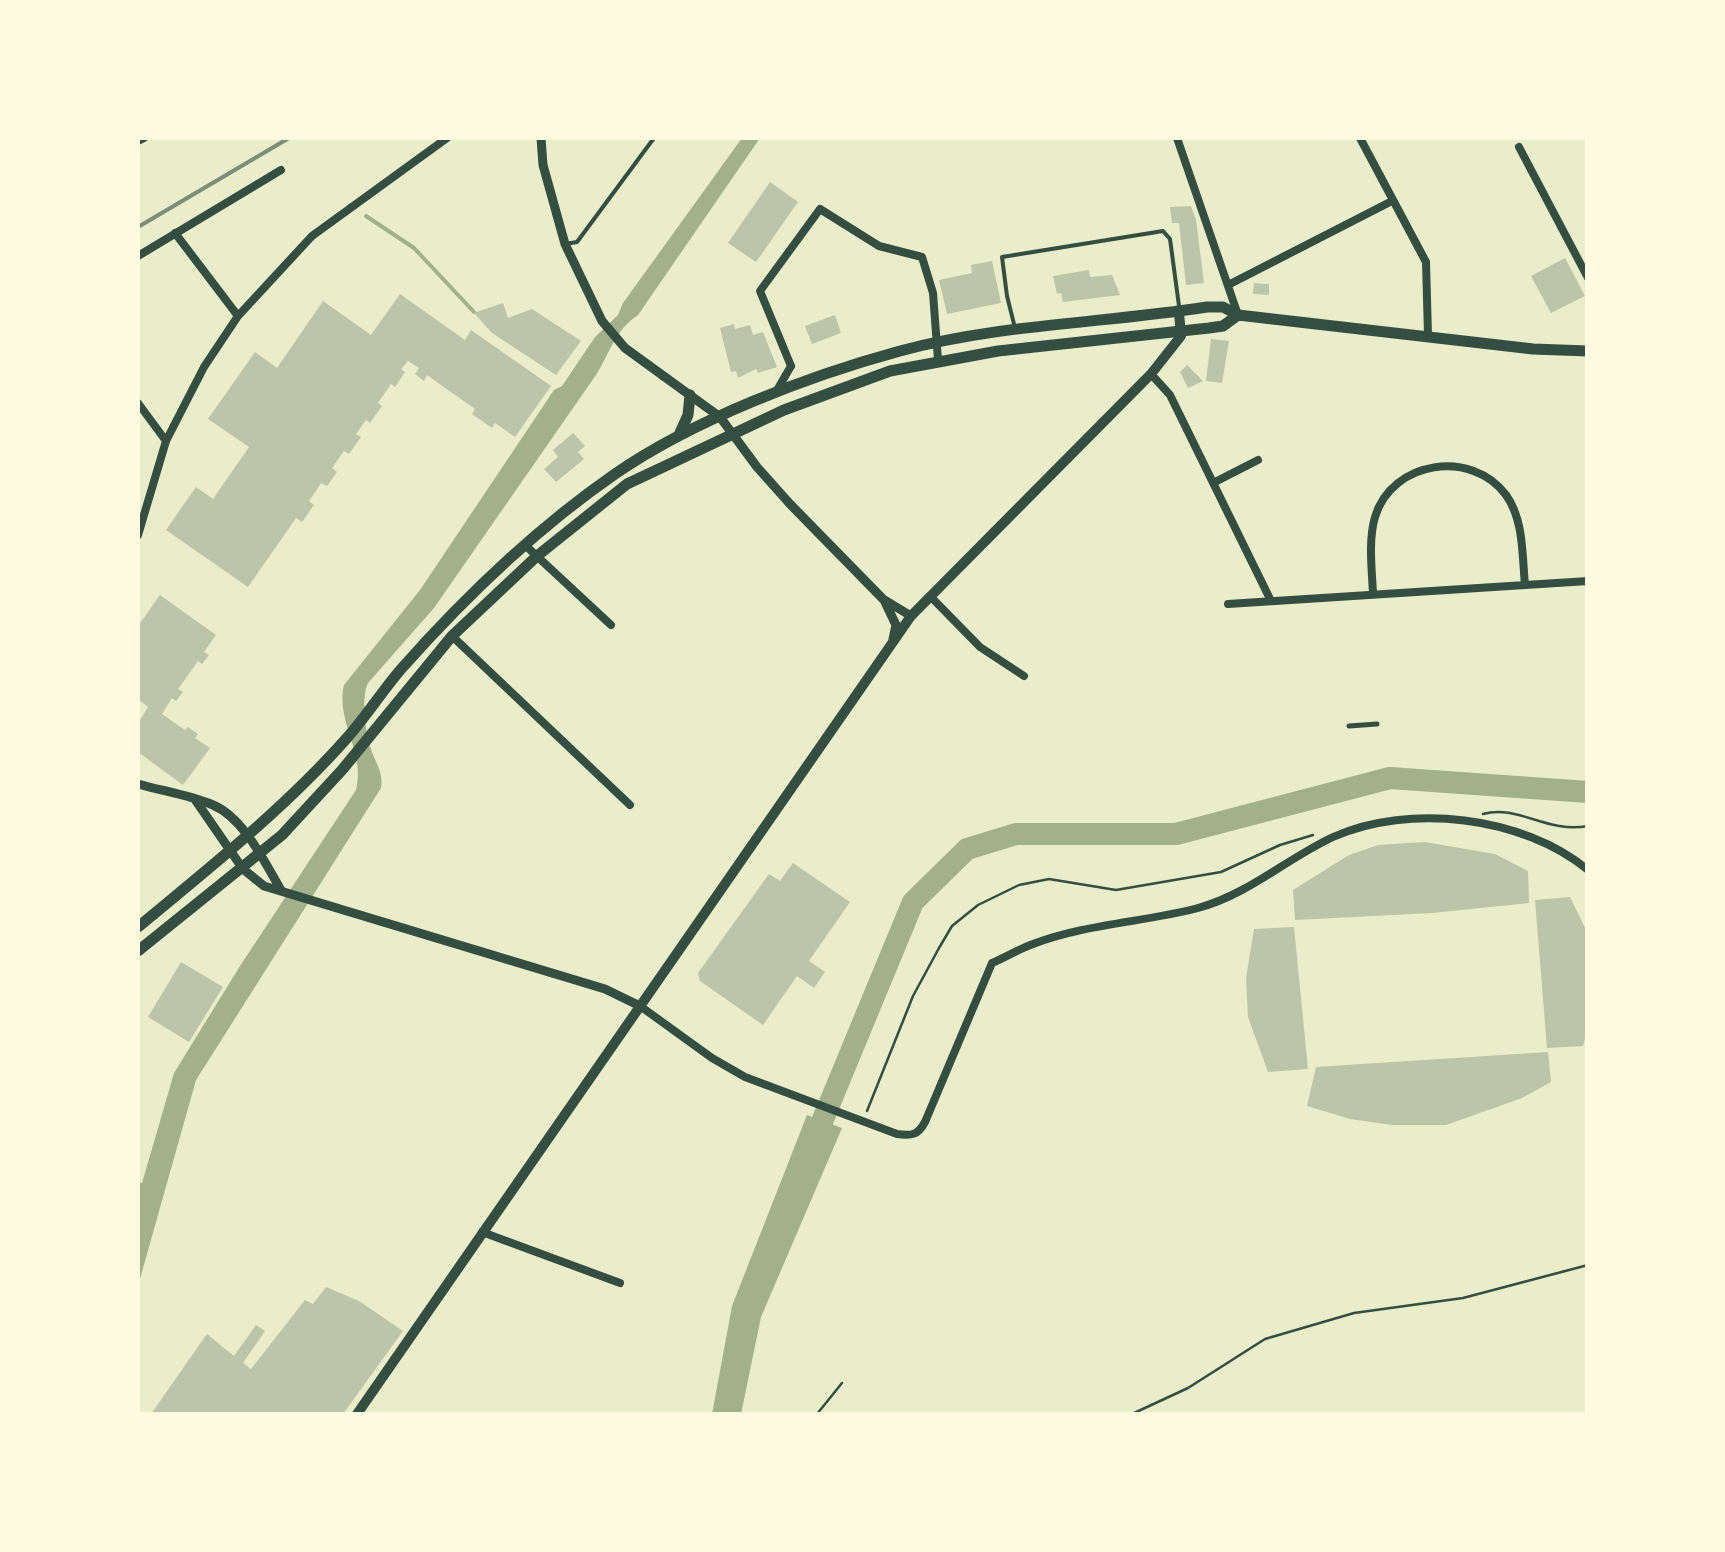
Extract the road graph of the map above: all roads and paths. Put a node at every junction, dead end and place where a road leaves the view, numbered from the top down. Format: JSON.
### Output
{"nodes":[{"id":1,"x":447,"y":138,"type":"edge"},
{"id":2,"x":541,"y":138,"type":"edge"},
{"id":3,"x":654,"y":138,"type":"edge"},
{"id":4,"x":1176,"y":138,"type":"edge"},
{"id":5,"x":1360,"y":138,"type":"edge"},
{"id":6,"x":1519,"y":146,"type":"dead end"},
{"id":7,"x":281,"y":170,"type":"dead end"},
{"id":8,"x":1392,"y":201,"type":"junction"},
{"id":9,"x":175,"y":233,"type":"junction"},
{"id":10,"x":565,"y":244,"type":"junction"},
{"id":11,"x":138,"y":256,"type":"edge"},
{"id":12,"x":1588,"y":278,"type":"edge"},
{"id":13,"x":1230,"y":284,"type":"junction"},
{"id":14,"x":1179,"y":312,"type":"junction"},
{"id":15,"x":1238,"y":315,"type":"junction"},
{"id":16,"x":238,"y":316,"type":"junction"},
{"id":17,"x":1183,"y":330,"type":"junction"},
{"id":18,"x":1016,"y":331,"type":"junction"},
{"id":19,"x":1428,"y":335,"type":"junction"},
{"id":20,"x":937,"y":342,"type":"junction"},
{"id":21,"x":1584,"y":353,"type":"edge"},
{"id":22,"x":938,"y":360,"type":"junction"},
{"id":23,"x":791,"y":366,"type":"junction"},
{"id":24,"x":1152,"y":374,"type":"junction"},
{"id":25,"x":815,"y":379,"type":"junction"},
{"id":26,"x":690,"y":395,"type":"junction"},
{"id":27,"x":774,"y":395,"type":"junction"},
{"id":28,"x":138,"y":403,"type":"edge"},
{"id":29,"x":720,"y":416,"type":"junction"},
{"id":30,"x":734,"y":432,"type":"junction"},
{"id":31,"x":677,"y":438,"type":"junction"},
{"id":32,"x":166,"y":441,"type":"junction"},
{"id":33,"x":1258,"y":460,"type":"dead end"},
{"id":34,"x":1213,"y":483,"type":"junction"},
{"id":35,"x":138,"y":535,"type":"edge"},
{"id":36,"x":526,"y":546,"type":"junction"},
{"id":37,"x":537,"y":556,"type":"junction"},
{"id":38,"x":1588,"y":581,"type":"edge"},
{"id":39,"x":1525,"y":585,"type":"junction"},
{"id":40,"x":1373,"y":594,"type":"junction"},
{"id":41,"x":930,"y":596,"type":"junction"},
{"id":42,"x":883,"y":600,"type":"junction"},
{"id":43,"x":1271,"y":601,"type":"junction"},
{"id":44,"x":1228,"y":604,"type":"dead end"},
{"id":45,"x":911,"y":616,"type":"junction"},
{"id":46,"x":611,"y":625,"type":"dead end"},
{"id":47,"x":452,"y":636,"type":"junction"},
{"id":48,"x":892,"y":642,"type":"junction"},
{"id":49,"x":1024,"y":676,"type":"dead end"},
{"id":50,"x":1377,"y":724,"type":"dead end"},
{"id":51,"x":1349,"y":726,"type":"dead end"},
{"id":52,"x":138,"y":784,"type":"edge"},
{"id":53,"x":196,"y":801,"type":"junction"},
{"id":54,"x":630,"y":805,"type":"dead end"},
{"id":55,"x":1464,"y":820,"type":"junction"},
{"id":56,"x":1588,"y":826,"type":"edge"},
{"id":57,"x":1326,"y":831,"type":"dead end"},
{"id":58,"x":245,"y":835,"type":"junction"},
{"id":59,"x":230,"y":848,"type":"junction"},
{"id":60,"x":259,"y":856,"type":"junction"},
{"id":61,"x":243,"y":869,"type":"junction"},
{"id":62,"x":1588,"y":870,"type":"edge"},
{"id":63,"x":281,"y":890,"type":"junction"},
{"id":64,"x":138,"y":927,"type":"edge"},
{"id":65,"x":138,"y":951,"type":"edge"},
{"id":66,"x":640,"y":1006,"type":"junction"},
{"id":67,"x":863,"y":1122,"type":"junction"},
{"id":68,"x":482,"y":1232,"type":"junction"},
{"id":69,"x":1588,"y":1265,"type":"edge"},
{"id":70,"x":620,"y":1283,"type":"dead end"},
{"id":71,"x":842,"y":1383,"type":"dead end"},
{"id":72,"x":357,"y":1414,"type":"edge"},
{"id":73,"x":817,"y":1414,"type":"edge"},
{"id":74,"x":1132,"y":1414,"type":"edge"}],
"edges":[{"from":1,"to":16,"type":"street"},
{"from":2,"to":10,"type":"street"},
{"from":3,"to":10,"type":"lane"},
{"from":4,"to":13,"type":"street"},
{"from":5,"to":8,"type":"street"},
{"from":6,"to":12,"type":"street"},
{"from":7,"to":9,"type":"street"},
{"from":8,"to":13,"type":"street"},
{"from":8,"to":19,"type":"street"},
{"from":9,"to":11,"type":"street"},
{"from":9,"to":16,"type":"street"},
{"from":10,"to":26,"type":"street"},
{"from":13,"to":15,"type":"street"},
{"from":14,"to":15,"type":"main road"},
{"from":14,"to":17,"type":"main road"},
{"from":14,"to":18,"type":"main road"},
{"from":14,"to":18,"type":"lane"},
{"from":15,"to":17,"type":"main road"},
{"from":15,"to":19,"type":"main road"},
{"from":16,"to":32,"type":"street"},
{"from":17,"to":22,"type":"main road"},
{"from":17,"to":24,"type":"main road"},
{"from":18,"to":20,"type":"main road"},
{"from":19,"to":21,"type":"main road"},
{"from":20,"to":22,"type":"street"},
{"from":20,"to":23,"type":"street"},
{"from":20,"to":25,"type":"main road"},
{"from":22,"to":30,"type":"main road"},
{"from":23,"to":25,"type":"street"},
{"from":23,"to":27,"type":"street"},
{"from":24,"to":34,"type":"street"},
{"from":24,"to":41,"type":"main road"},
{"from":25,"to":27,"type":"main road"},
{"from":26,"to":29,"type":"street"},
{"from":26,"to":31,"type":"main road"},
{"from":27,"to":29,"type":"main road"},
{"from":28,"to":32,"type":"street"},
{"from":29,"to":30,"type":"street"},
{"from":29,"to":31,"type":"main road"},
{"from":30,"to":37,"type":"main road"},
{"from":30,"to":42,"type":"street"},
{"from":31,"to":36,"type":"main road"},
{"from":32,"to":35,"type":"street"},
{"from":33,"to":34,"type":"street"},
{"from":34,"to":43,"type":"street"},
{"from":36,"to":37,"type":"street"},
{"from":36,"to":58,"type":"main road"},
{"from":37,"to":46,"type":"street"},
{"from":37,"to":47,"type":"main road"},
{"from":38,"to":39,"type":"street"},
{"from":39,"to":40,"type":"street"},
{"from":39,"to":40,"type":"street"},
{"from":40,"to":43,"type":"street"},
{"from":41,"to":45,"type":"main road"},
{"from":41,"to":49,"type":"street"},
{"from":42,"to":45,"type":"street"},
{"from":42,"to":48,"type":"street"},
{"from":43,"to":44,"type":"street"},
{"from":45,"to":48,"type":"main road"},
{"from":47,"to":54,"type":"street"},
{"from":47,"to":60,"type":"main road"},
{"from":48,"to":66,"type":"main road"},
{"from":50,"to":51,"type":"street"},
{"from":52,"to":53,"type":"street"},
{"from":53,"to":58,"type":"street"},
{"from":53,"to":59,"type":"street"},
{"from":55,"to":56,"type":"path"},
{"from":55,"to":62,"type":"street"},
{"from":55,"to":67,"type":"street"},
{"from":57,"to":67,"type":"path"},
{"from":58,"to":59,"type":"main road"},
{"from":58,"to":60,"type":"street"},
{"from":59,"to":61,"type":"street"},
{"from":59,"to":64,"type":"main road"},
{"from":60,"to":61,"type":"main road"},
{"from":60,"to":63,"type":"street"},
{"from":61,"to":63,"type":"street"},
{"from":61,"to":65,"type":"main road"},
{"from":63,"to":66,"type":"street"},
{"from":66,"to":67,"type":"street"},
{"from":66,"to":68,"type":"main road"},
{"from":68,"to":70,"type":"street"},
{"from":68,"to":72,"type":"main road"},
{"from":69,"to":74,"type":"path"},
{"from":71,"to":73,"type":"path"}]}
